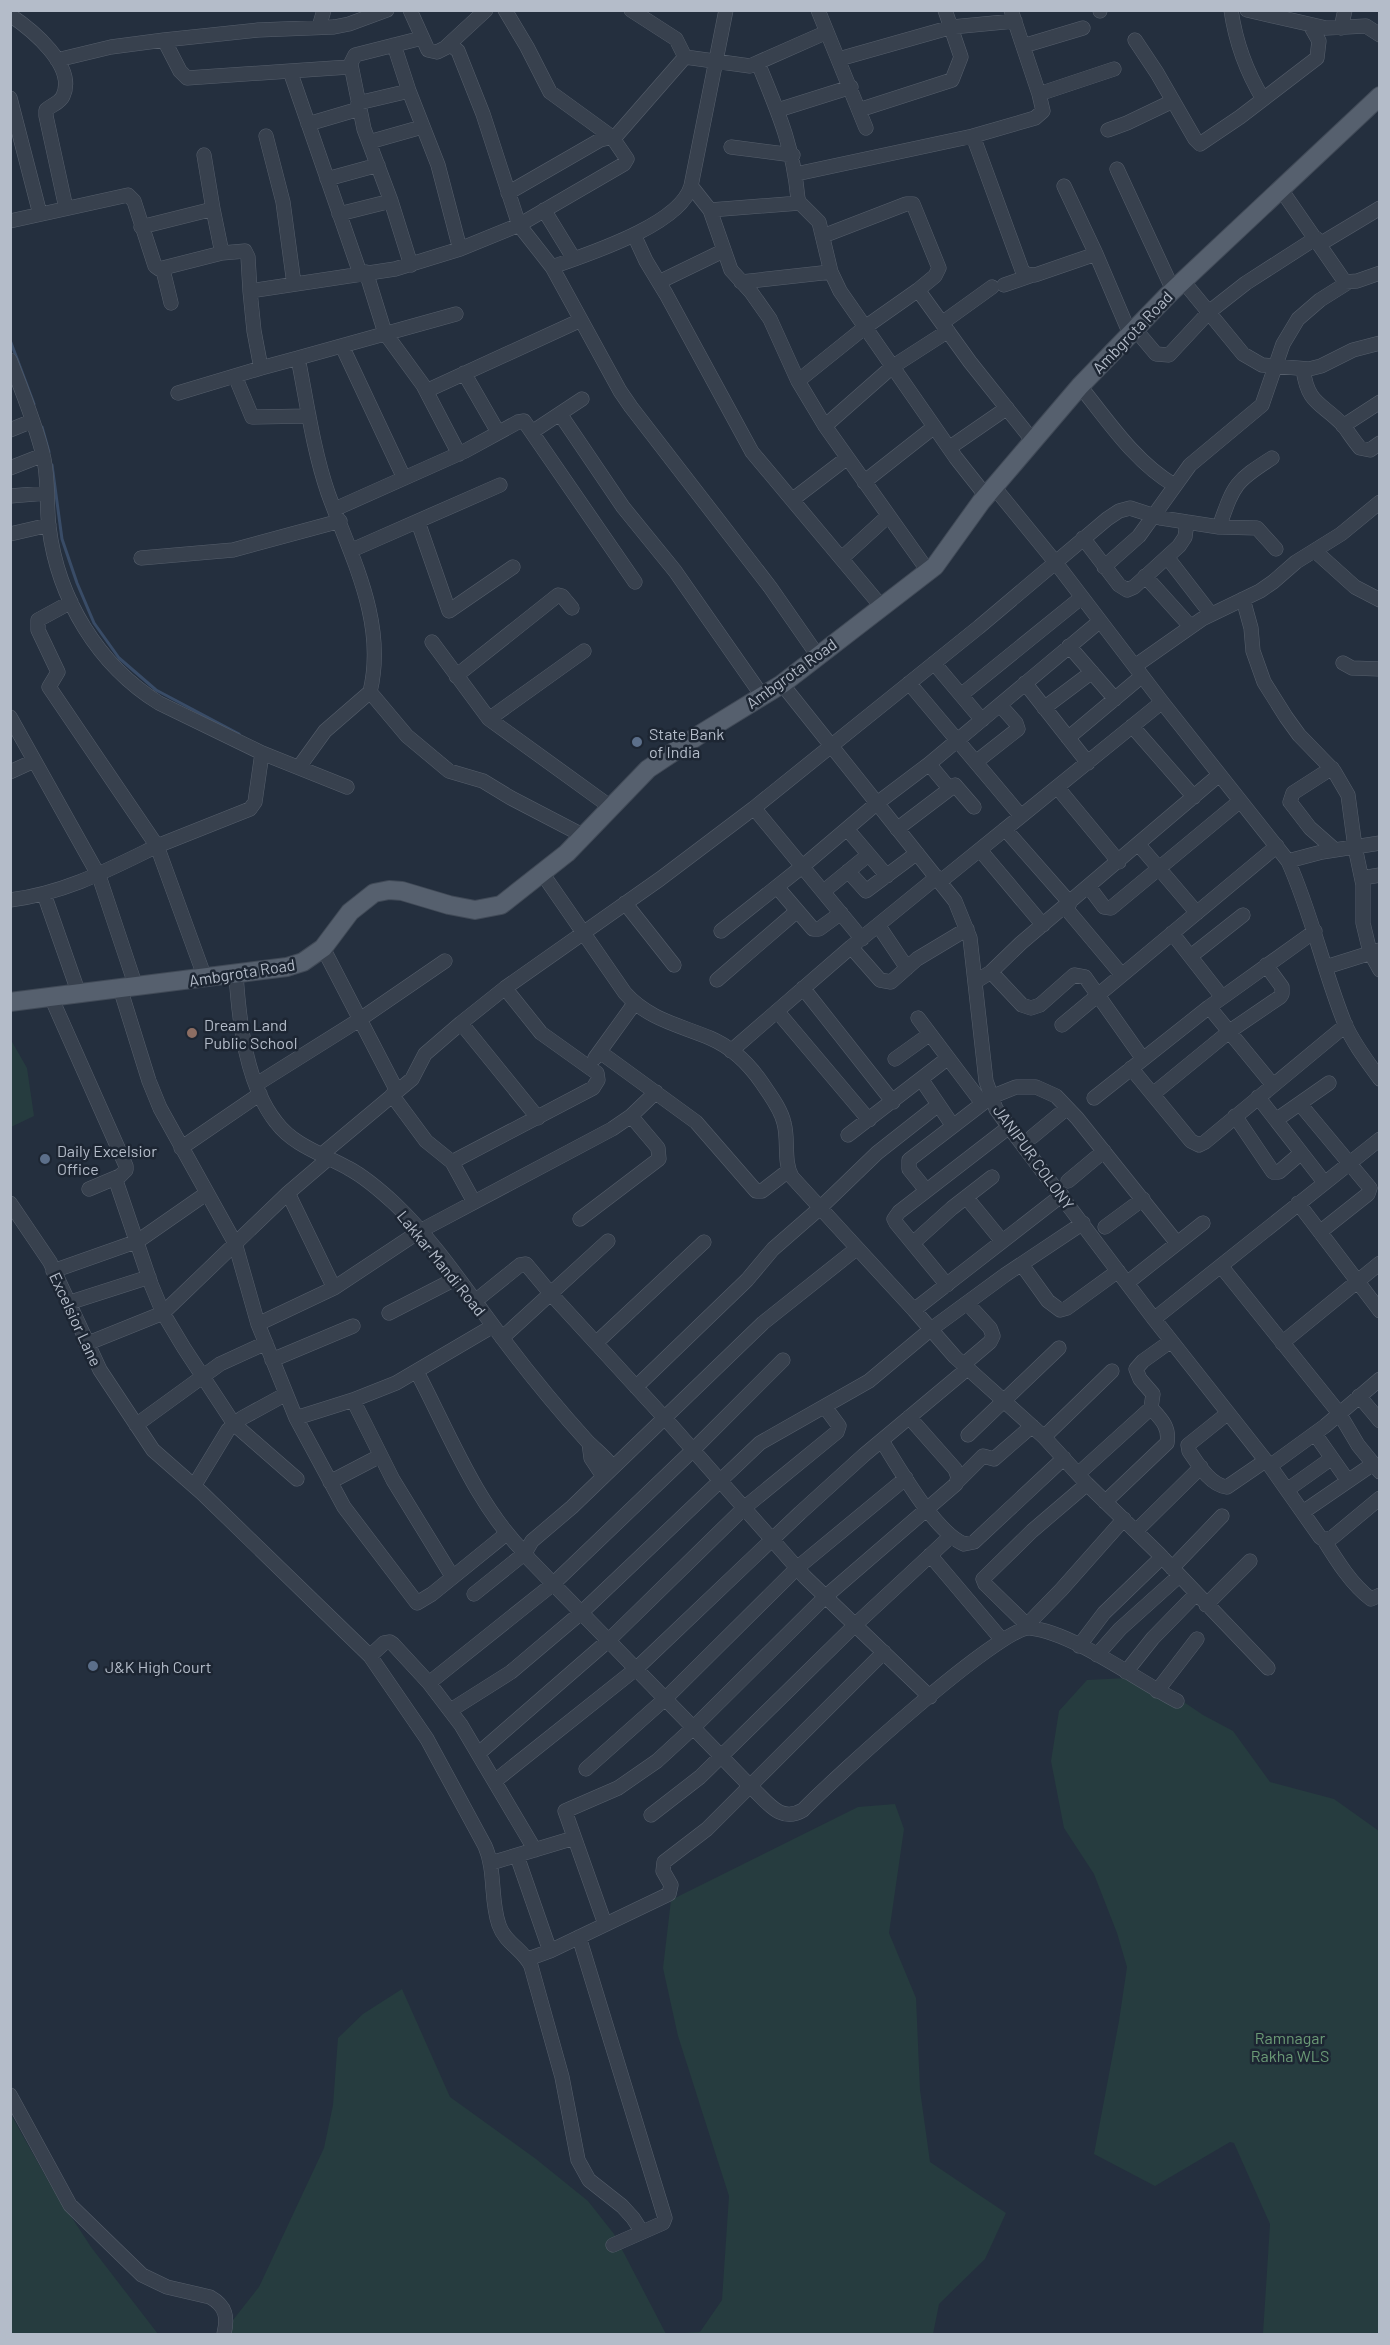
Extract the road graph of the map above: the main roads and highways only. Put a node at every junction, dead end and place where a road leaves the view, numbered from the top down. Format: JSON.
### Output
{"nodes":[{"id":1,"x":1380,"y":96,"type":"edge"},
{"id":2,"x":10,"y":1002,"type":"edge"}],
"edges":[{"from":1,"to":2,"type":"main road","name":"Ambgrota Road"}]}
